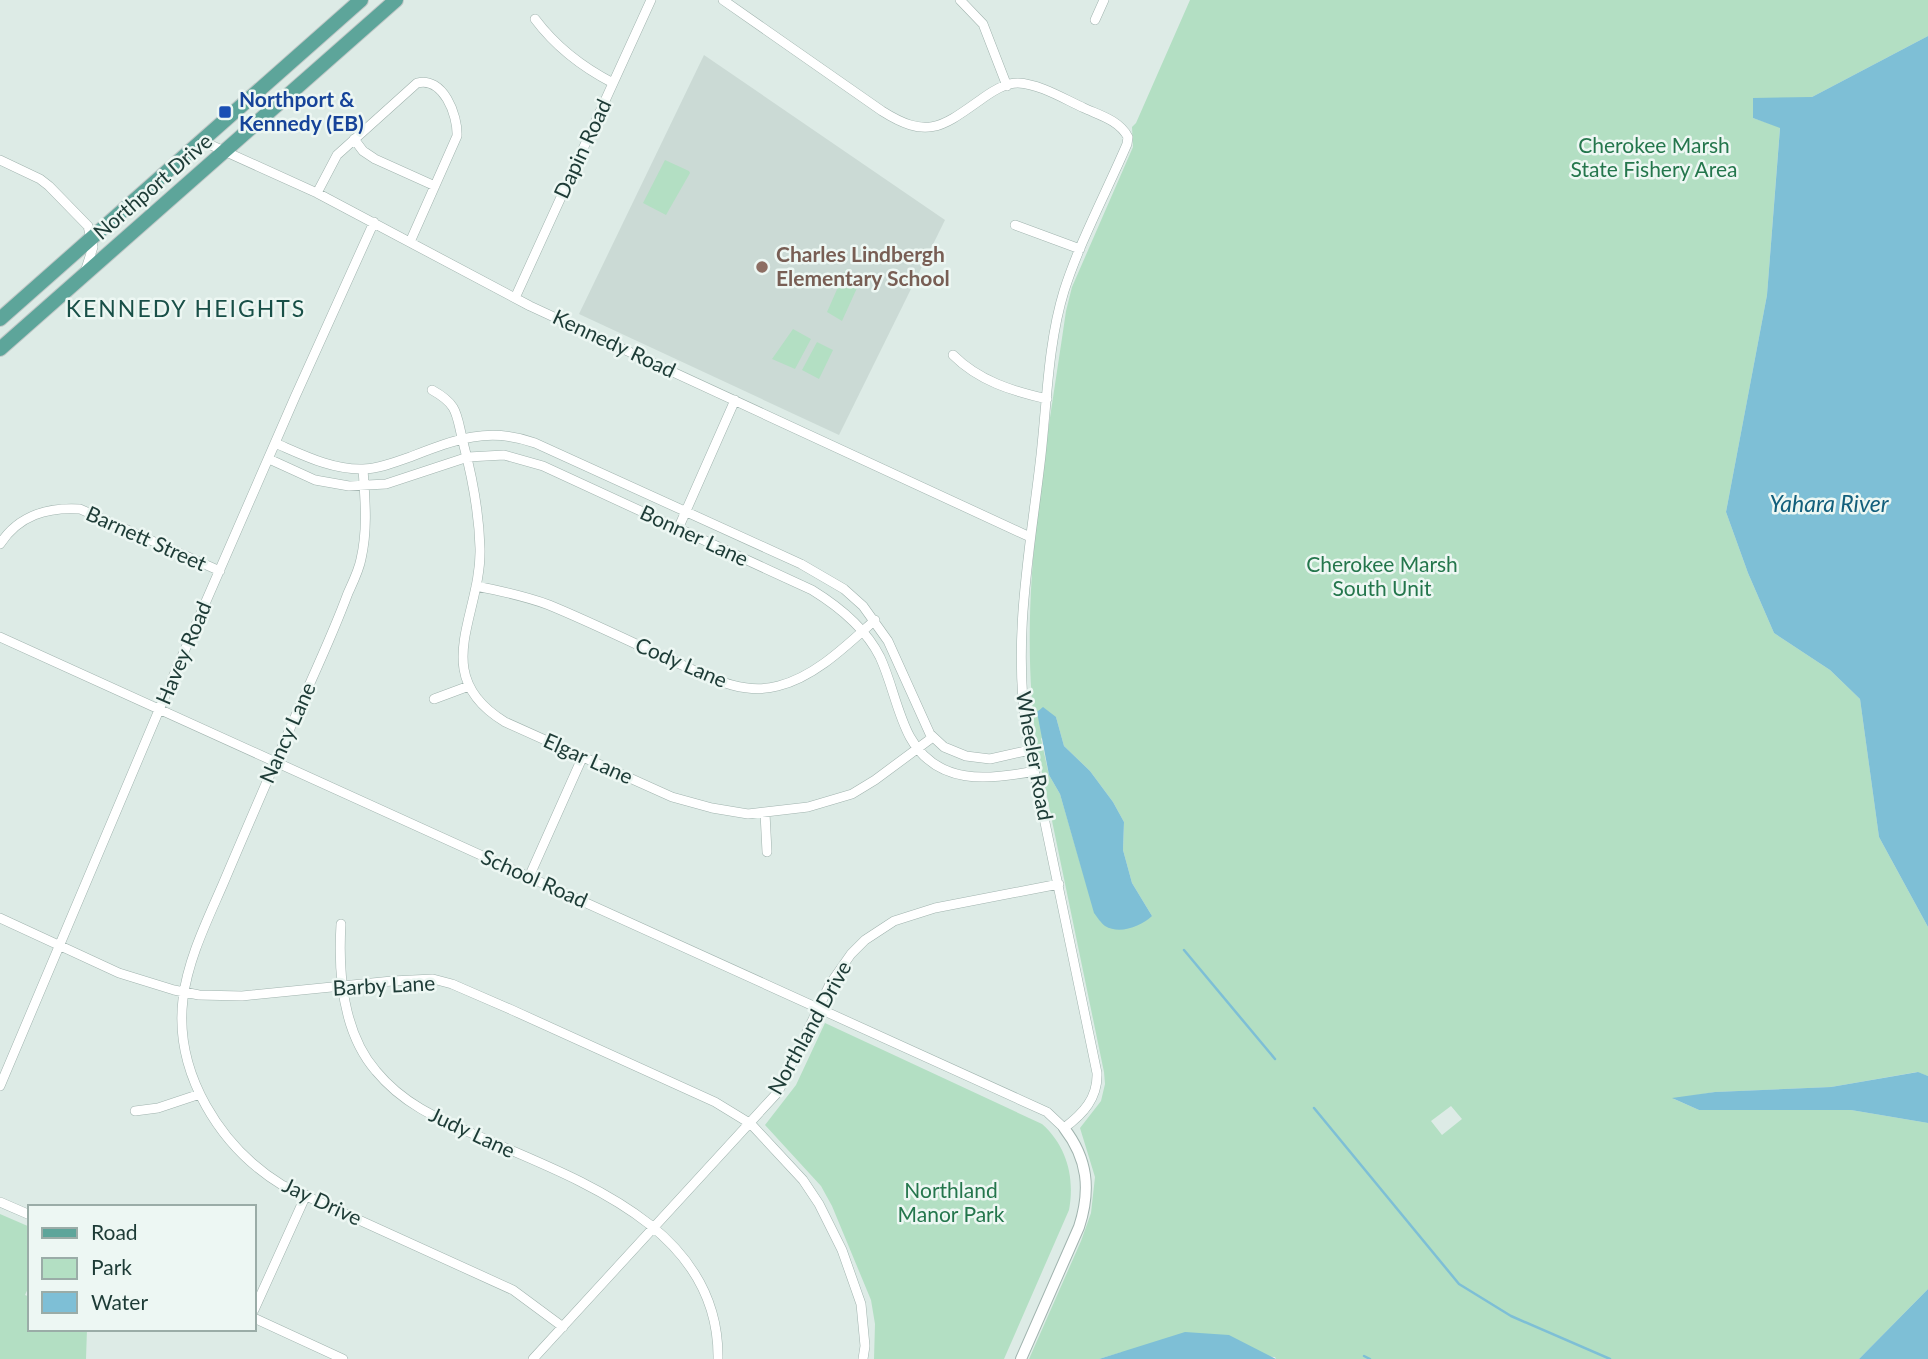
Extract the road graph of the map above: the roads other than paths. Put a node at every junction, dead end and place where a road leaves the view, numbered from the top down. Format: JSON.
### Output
{"nodes":[{"id":1,"x":361,"y":0,"type":"edge"},
{"id":2,"x":396,"y":0,"type":"edge"},
{"id":3,"x":651,"y":0,"type":"edge"},
{"id":4,"x":723,"y":0,"type":"edge"},
{"id":5,"x":960,"y":0,"type":"edge"},
{"id":6,"x":1104,"y":0,"type":"edge"},
{"id":7,"x":535,"y":19,"type":"dead end"},
{"id":8,"x":1095,"y":20,"type":"dead end"},
{"id":9,"x":613,"y":83,"type":"junction"},
{"id":10,"x":1007,"y":86,"type":"junction"},
{"id":11,"x":354,"y":139,"type":"junction"},
{"id":12,"x":202,"y":141,"type":"junction"},
{"id":13,"x":225,"y":152,"type":"junction"},
{"id":14,"x":0,"y":160,"type":"edge"},
{"id":15,"x":435,"y":186,"type":"junction"},
{"id":16,"x":317,"y":193,"type":"junction"},
{"id":17,"x":374,"y":222,"type":"junction"},
{"id":18,"x":1015,"y":225,"type":"dead end"},
{"id":19,"x":92,"y":238,"type":"junction"},
{"id":20,"x":410,"y":242,"type":"junction"},
{"id":21,"x":1080,"y":249,"type":"junction"},
{"id":22,"x":84,"y":276,"type":"junction"},
{"id":23,"x":514,"y":298,"type":"junction"},
{"id":24,"x":0,"y":319,"type":"edge"},
{"id":25,"x":0,"y":349,"type":"edge"},
{"id":26,"x":953,"y":355,"type":"dead end"},
{"id":27,"x":432,"y":390,"type":"dead end"},
{"id":28,"x":1047,"y":399,"type":"junction"},
{"id":29,"x":735,"y":400,"type":"junction"},
{"id":30,"x":462,"y":437,"type":"junction"},
{"id":31,"x":275,"y":443,"type":"junction"},
{"id":32,"x":468,"y":457,"type":"junction"},
{"id":33,"x":269,"y":459,"type":"junction"},
{"id":34,"x":363,"y":469,"type":"junction"},
{"id":35,"x":364,"y":486,"type":"junction"},
{"id":36,"x":685,"y":513,"type":"junction"},
{"id":37,"x":678,"y":529,"type":"junction"},
{"id":38,"x":1031,"y":537,"type":"junction"},
{"id":39,"x":0,"y":544,"type":"edge"},
{"id":40,"x":220,"y":571,"type":"junction"},
{"id":41,"x":476,"y":586,"type":"junction"},
{"id":42,"x":875,"y":620,"type":"junction"},
{"id":43,"x":862,"y":632,"type":"junction"},
{"id":44,"x":0,"y":637,"type":"edge"},
{"id":45,"x":468,"y":686,"type":"junction"},
{"id":46,"x":434,"y":699,"type":"dead end"},
{"id":47,"x":160,"y":710,"type":"junction"},
{"id":48,"x":933,"y":737,"type":"junction"},
{"id":49,"x":918,"y":749,"type":"junction"},
{"id":50,"x":1030,"y":750,"type":"junction"},
{"id":51,"x":583,"y":756,"type":"junction"},
{"id":52,"x":275,"y":762,"type":"junction"},
{"id":53,"x":1035,"y":771,"type":"junction"},
{"id":54,"x":765,"y":813,"type":"junction"},
{"id":55,"x":767,"y":852,"type":"dead end"},
{"id":56,"x":529,"y":877,"type":"junction"},
{"id":57,"x":1059,"y":884,"type":"junction"},
{"id":58,"x":0,"y":919,"type":"edge"},
{"id":59,"x":341,"y":925,"type":"dead end"},
{"id":60,"x":60,"y":946,"type":"junction"},
{"id":61,"x":344,"y":986,"type":"junction"},
{"id":62,"x":184,"y":992,"type":"junction"},
{"id":63,"x":819,"y":1008,"type":"junction"},
{"id":64,"x":0,"y":1086,"type":"edge"},
{"id":65,"x":200,"y":1094,"type":"junction"},
{"id":66,"x":135,"y":1111,"type":"dead end"},
{"id":67,"x":751,"y":1124,"type":"junction"},
{"id":68,"x":1064,"y":1128,"type":"junction"},
{"id":69,"x":306,"y":1195,"type":"junction"},
{"id":70,"x":0,"y":1202,"type":"edge"},
{"id":71,"x":28,"y":1214,"type":"edge"},
{"id":72,"x":654,"y":1228,"type":"junction"},
{"id":73,"x":256,"y":1306,"type":"edge"},
{"id":74,"x":256,"y":1319,"type":"edge"},
{"id":75,"x":563,"y":1327,"type":"junction"},
{"id":76,"x":343,"y":1359,"type":"edge"},
{"id":77,"x":533,"y":1359,"type":"edge"},
{"id":78,"x":718,"y":1359,"type":"edge"},
{"id":79,"x":863,"y":1359,"type":"edge"},
{"id":80,"x":1021,"y":1359,"type":"edge"}],
"edges":[{"from":1,"to":12,"type":"main road","name":"Northport Drive"},
{"from":2,"to":13,"type":"main road","name":"Northport Drive"},
{"from":3,"to":9,"type":"street","name":"Dapin Road"},
{"from":4,"to":10,"type":"street"},
{"from":5,"to":10,"type":"street"},
{"from":6,"to":8,"type":"street"},
{"from":7,"to":9,"type":"street"},
{"from":9,"to":23,"type":"street","name":"Dapin Road"},
{"from":10,"to":21,"type":"street","name":"Wheeler Road"},
{"from":11,"to":15,"type":"street"},
{"from":11,"to":15,"type":"street"},
{"from":11,"to":16,"type":"street"},
{"from":12,"to":13,"type":"street","name":"Kennedy Road"},
{"from":12,"to":19,"type":"main road","name":"Northport Drive"},
{"from":13,"to":16,"type":"street","name":"Kennedy Road"},
{"from":13,"to":22,"type":"main road","name":"Northport Drive"},
{"from":14,"to":19,"type":"street"},
{"from":15,"to":20,"type":"street"},
{"from":16,"to":17,"type":"street","name":"Kennedy Road"},
{"from":17,"to":20,"type":"street","name":"Kennedy Road"},
{"from":17,"to":31,"type":"street","name":"Havey Road"},
{"from":18,"to":21,"type":"street"},
{"from":19,"to":22,"type":"street"},
{"from":19,"to":24,"type":"main road","name":"Northport Drive"},
{"from":20,"to":23,"type":"street","name":"Kennedy Road"},
{"from":21,"to":28,"type":"street","name":"Wheeler Road"},
{"from":22,"to":25,"type":"main road","name":"Northport Drive"},
{"from":23,"to":29,"type":"street","name":"Kennedy Road"},
{"from":26,"to":28,"type":"street"},
{"from":27,"to":30,"type":"street","name":"Elgar Lane"},
{"from":28,"to":38,"type":"street","name":"Wheeler Road"},
{"from":29,"to":36,"type":"street"},
{"from":29,"to":38,"type":"street","name":"Kennedy Road"},
{"from":30,"to":32,"type":"street","name":"Elgar Lane"},
{"from":30,"to":34,"type":"street","name":"Bonner Lane"},
{"from":30,"to":36,"type":"street","name":"Bonner Lane"},
{"from":31,"to":33,"type":"street","name":"Havey Road"},
{"from":31,"to":34,"type":"street","name":"Bonner Lane"},
{"from":32,"to":35,"type":"street","name":"Bonner Lane"},
{"from":32,"to":37,"type":"street","name":"Bonner Lane"},
{"from":32,"to":41,"type":"street","name":"Elgar Lane"},
{"from":33,"to":35,"type":"street","name":"Bonner Lane"},
{"from":33,"to":40,"type":"street","name":"Havey Road"},
{"from":34,"to":35,"type":"street","name":"Nancy Lane"},
{"from":35,"to":52,"type":"street","name":"Nancy Lane"},
{"from":36,"to":37,"type":"street"},
{"from":36,"to":42,"type":"street","name":"Bonner Lane"},
{"from":37,"to":43,"type":"street","name":"Bonner Lane"},
{"from":38,"to":50,"type":"street","name":"Wheeler Road"},
{"from":39,"to":40,"type":"street","name":"Barnett Street"},
{"from":40,"to":47,"type":"street","name":"Havey Road"},
{"from":41,"to":43,"type":"street","name":"Cody Lane"},
{"from":41,"to":45,"type":"street","name":"Elgar Lane"},
{"from":42,"to":43,"type":"street","name":"Cody Lane"},
{"from":42,"to":48,"type":"street","name":"Bonner Lane"},
{"from":43,"to":49,"type":"street","name":"Bonner Lane"},
{"from":44,"to":47,"type":"street","name":"School Road"},
{"from":45,"to":46,"type":"street"},
{"from":45,"to":51,"type":"street","name":"Elgar Lane"},
{"from":47,"to":52,"type":"street","name":"School Road"},
{"from":47,"to":60,"type":"street","name":"Havey Road"},
{"from":48,"to":49,"type":"street","name":"Elgar Lane"},
{"from":48,"to":50,"type":"street"},
{"from":49,"to":53,"type":"street","name":"Bonner Lane"},
{"from":49,"to":54,"type":"street","name":"Elgar Lane"},
{"from":50,"to":53,"type":"street","name":"Wheeler Road"},
{"from":51,"to":54,"type":"street","name":"Elgar Lane"},
{"from":51,"to":56,"type":"street"},
{"from":52,"to":56,"type":"street","name":"School Road"},
{"from":52,"to":62,"type":"street","name":"Nancy Lane"},
{"from":53,"to":57,"type":"street","name":"Wheeler Road"},
{"from":54,"to":55,"type":"street"},
{"from":56,"to":63,"type":"street","name":"School Road"},
{"from":57,"to":63,"type":"street","name":"Northland Drive"},
{"from":57,"to":68,"type":"street","name":"Wheeler Road"},
{"from":58,"to":60,"type":"street","name":"Barby Lane"},
{"from":59,"to":61,"type":"street","name":"Judy Lane"},
{"from":60,"to":62,"type":"street","name":"Barby Lane"},
{"from":60,"to":64,"type":"street","name":"Havey Road"},
{"from":61,"to":62,"type":"street","name":"Barby Lane"},
{"from":61,"to":67,"type":"street","name":"Barby Lane"},
{"from":61,"to":72,"type":"street","name":"Judy Lane"},
{"from":62,"to":65,"type":"street","name":"Jay Drive"},
{"from":63,"to":67,"type":"street","name":"Northland Drive"},
{"from":63,"to":68,"type":"street","name":"School Road"},
{"from":65,"to":66,"type":"street"},
{"from":65,"to":69,"type":"street","name":"Jay Drive"},
{"from":67,"to":72,"type":"street","name":"Northland Drive"},
{"from":67,"to":79,"type":"street","name":"Barby Lane"},
{"from":68,"to":80,"type":"street"},
{"from":69,"to":73,"type":"street"},
{"from":69,"to":75,"type":"street","name":"Jay Drive"},
{"from":70,"to":71,"type":"street"},
{"from":72,"to":75,"type":"street","name":"Northland Drive"},
{"from":72,"to":78,"type":"street","name":"Judy Lane"},
{"from":74,"to":76,"type":"street"},
{"from":75,"to":77,"type":"street","name":"Northland Drive"}]}
